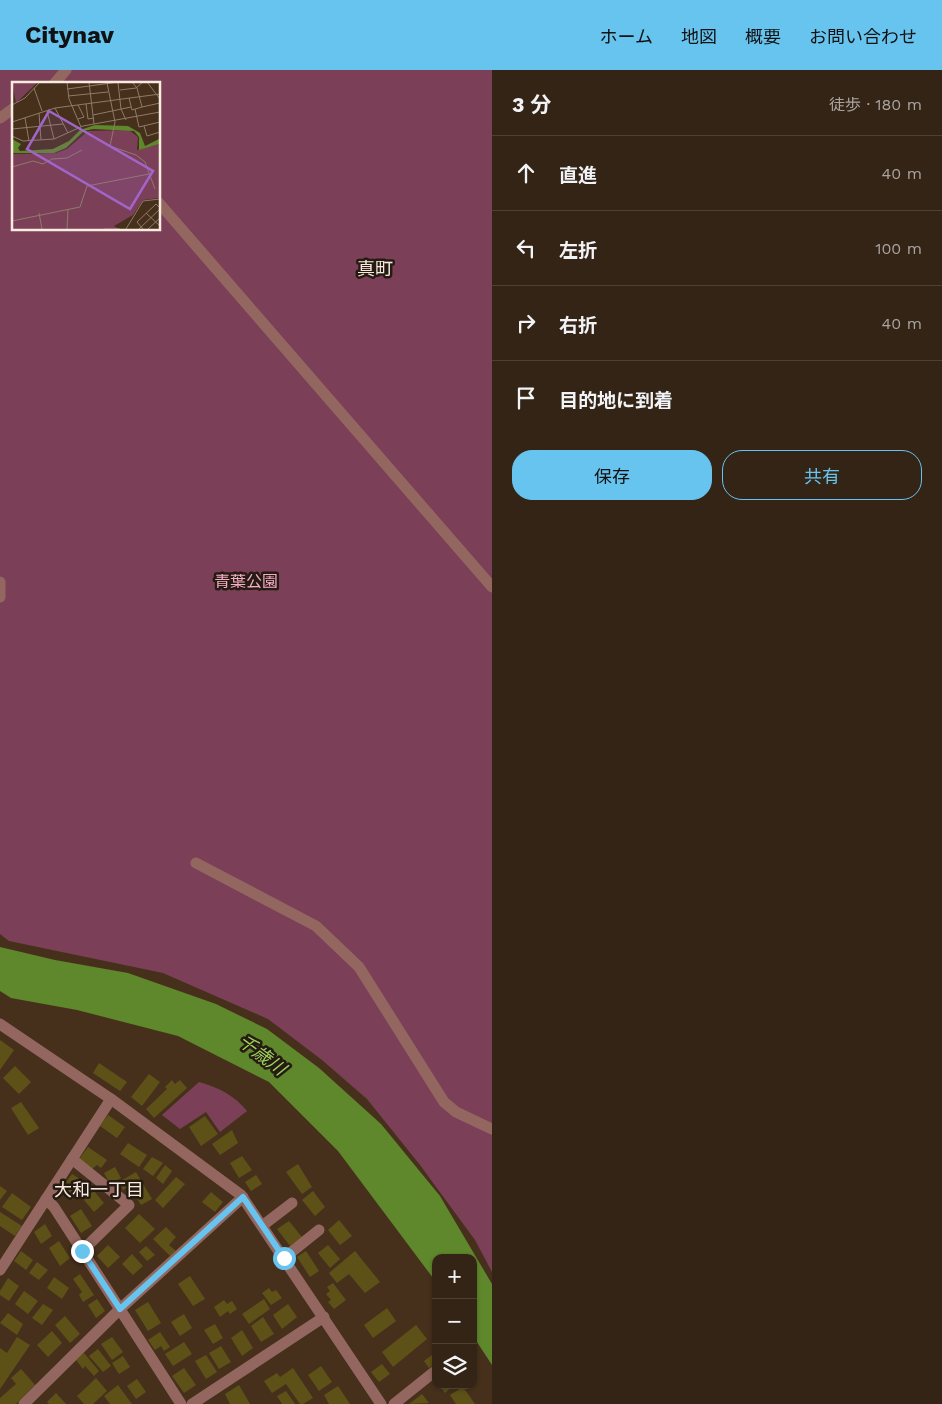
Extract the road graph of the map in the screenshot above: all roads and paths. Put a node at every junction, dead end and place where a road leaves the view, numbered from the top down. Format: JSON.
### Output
{"nodes":[{"id":1,"x":66,"y":70,"type":"edge"},
{"id":2,"x":56,"y":82,"type":"edge"},
{"id":3,"x":12,"y":109,"type":"edge"},
{"id":4,"x":0,"y":118,"type":"edge"},
{"id":5,"x":160,"y":204,"type":"edge"},
{"id":6,"x":0,"y":582,"type":"edge"},
{"id":7,"x":492,"y":587,"type":"edge"},
{"id":8,"x":0,"y":597,"type":"edge"},
{"id":9,"x":196,"y":863,"type":"dead end"},
{"id":10,"x":0,"y":1024,"type":"edge"},
{"id":11,"x":111,"y":1099,"type":"junction"},
{"id":12,"x":492,"y":1129,"type":"edge"},
{"id":13,"x":72,"y":1160,"type":"junction"},
{"id":14,"x":243,"y":1197,"type":"junction"},
{"id":15,"x":46,"y":1199,"type":"junction"},
{"id":16,"x":292,"y":1203,"type":"dead end"},
{"id":17,"x":262,"y":1226,"type":"junction"},
{"id":18,"x":319,"y":1230,"type":"dead end"},
{"id":19,"x":82,"y":1251,"type":"junction"},
{"id":20,"x":284,"y":1258,"type":"junction"},
{"id":21,"x":0,"y":1270,"type":"edge"},
{"id":22,"x":120,"y":1309,"type":"junction"},
{"id":23,"x":324,"y":1316,"type":"junction"},
{"id":24,"x":432,"y":1374,"type":"edge"},
{"id":25,"x":24,"y":1404,"type":"edge"},
{"id":26,"x":180,"y":1404,"type":"edge"},
{"id":27,"x":192,"y":1404,"type":"edge"},
{"id":28,"x":381,"y":1404,"type":"edge"},
{"id":29,"x":394,"y":1404,"type":"edge"}],
"edges":[{"from":1,"to":2,"type":"street"},
{"from":3,"to":4,"type":"street"},
{"from":5,"to":7,"type":"street"},
{"from":6,"to":8,"type":"street"},
{"from":9,"to":12,"type":"street"},
{"from":10,"to":11,"type":"street"},
{"from":11,"to":13,"type":"street"},
{"from":11,"to":14,"type":"street"},
{"from":13,"to":15,"type":"street"},
{"from":13,"to":19,"type":"street"},
{"from":14,"to":17,"type":"street"},
{"from":14,"to":22,"type":"street"},
{"from":15,"to":19,"type":"street"},
{"from":15,"to":21,"type":"street"},
{"from":16,"to":17,"type":"street"},
{"from":17,"to":20,"type":"street"},
{"from":18,"to":20,"type":"street"},
{"from":19,"to":22,"type":"street"},
{"from":20,"to":23,"type":"street"},
{"from":22,"to":25,"type":"street"},
{"from":22,"to":26,"type":"street"},
{"from":23,"to":27,"type":"street"},
{"from":23,"to":28,"type":"street"},
{"from":24,"to":29,"type":"street"}]}
